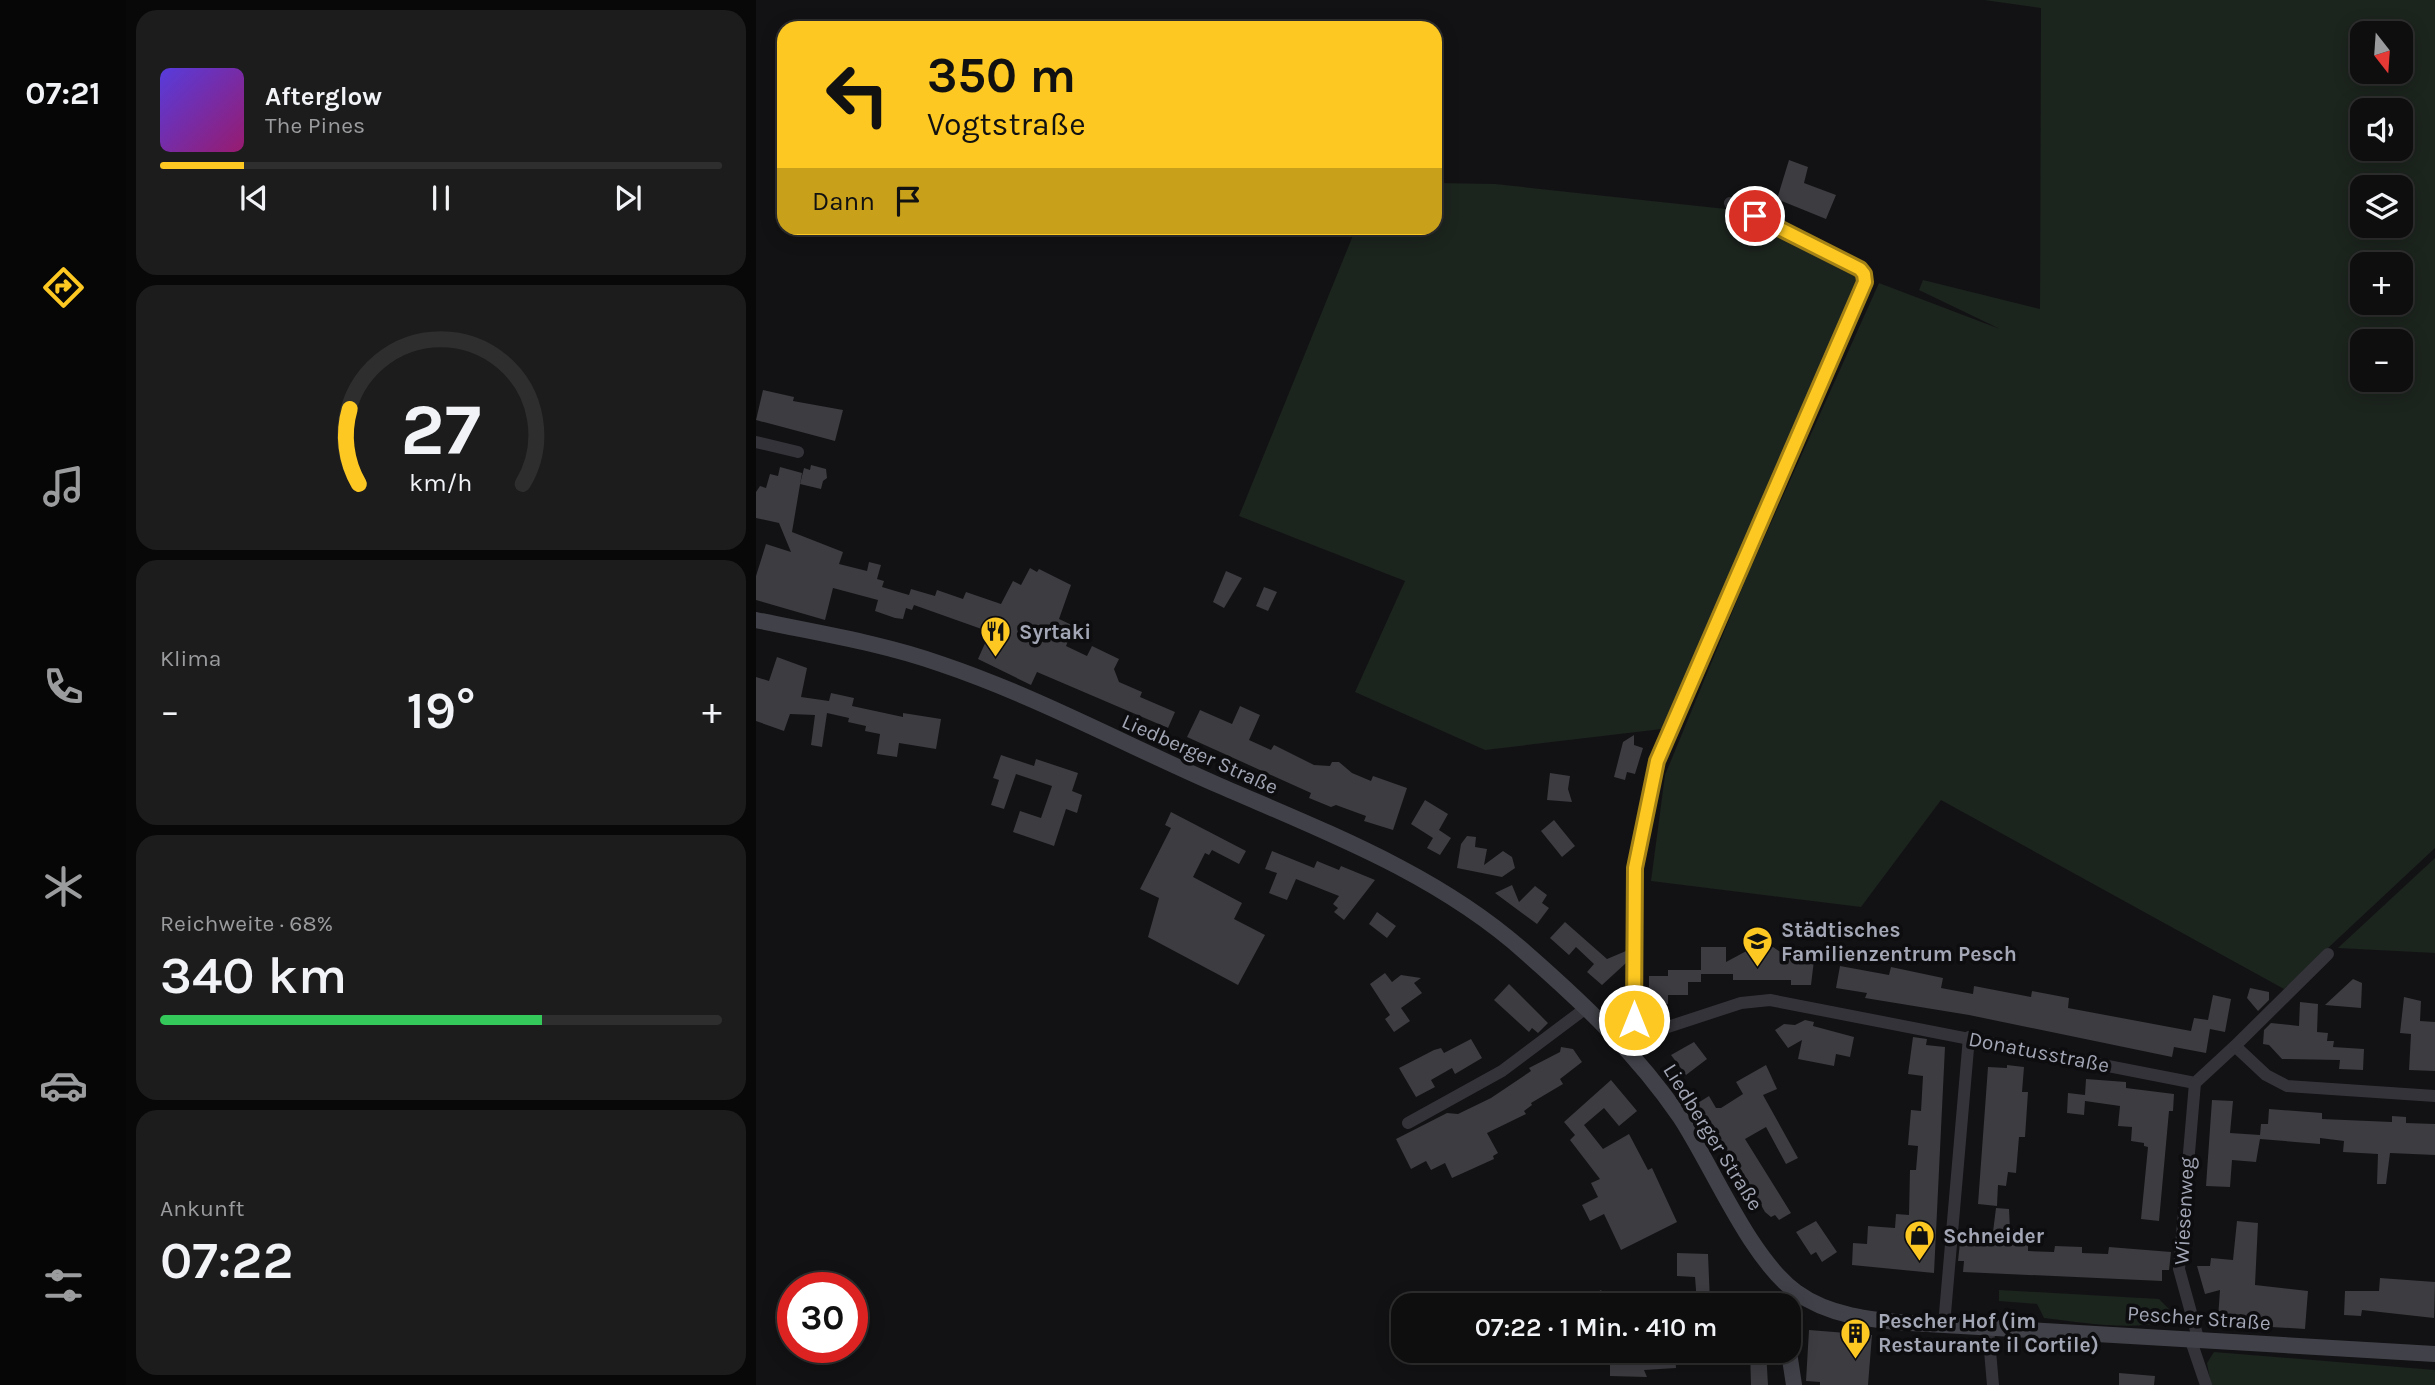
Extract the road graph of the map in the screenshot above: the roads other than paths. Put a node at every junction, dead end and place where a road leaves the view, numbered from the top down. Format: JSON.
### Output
{"nodes":[{"id":1,"x":1730,"y":203,"type":"dead end"},
{"id":2,"x":756,"y":442,"type":"edge"},
{"id":3,"x":798,"y":452,"type":"dead end"},
{"id":4,"x":756,"y":620,"type":"edge"},
{"id":5,"x":2328,"y":954,"type":"dead end"},
{"id":6,"x":1586,"y":1008,"type":"junction"},
{"id":7,"x":1969,"y":1037,"type":"junction"},
{"id":8,"x":1622,"y":1042,"type":"junction"},
{"id":9,"x":2235,"y":1046,"type":"junction"},
{"id":10,"x":2195,"y":1083,"type":"junction"},
{"id":11,"x":2435,"y":1096,"type":"edge"},
{"id":12,"x":1408,"y":1123,"type":"dead end"},
{"id":13,"x":1797,"y":1293,"type":"edge"},
{"id":14,"x":1801,"y":1295,"type":"edge"},
{"id":15,"x":1944,"y":1325,"type":"junction"},
{"id":16,"x":1988,"y":1328,"type":"junction"},
{"id":17,"x":2194,"y":1338,"type":"junction"},
{"id":18,"x":2435,"y":1354,"type":"edge"},
{"id":19,"x":1791,"y":1363,"type":"edge"},
{"id":20,"x":1794,"y":1385,"type":"edge"},
{"id":21,"x":1993,"y":1385,"type":"edge"},
{"id":22,"x":2206,"y":1385,"type":"edge"}],
"edges":[{"from":1,"to":8,"type":"street"},
{"from":2,"to":3,"type":"street"},
{"from":4,"to":6,"type":"main road","name":"Liedberger Straße"},
{"from":5,"to":9,"type":"street"},
{"from":6,"to":8,"type":"main road","name":"Liedberger Straße"},
{"from":6,"to":12,"type":"street"},
{"from":7,"to":8,"type":"street","name":"Donatusstraße"},
{"from":7,"to":10,"type":"street","name":"Donatusstraße"},
{"from":7,"to":15,"type":"street"},
{"from":8,"to":13,"type":"main road","name":"Liedberger Straße"},
{"from":9,"to":10,"type":"street"},
{"from":9,"to":11,"type":"street"},
{"from":10,"to":17,"type":"street","name":"Wiesenweg"},
{"from":14,"to":15,"type":"main road","name":"Pescher Straße"},
{"from":15,"to":16,"type":"main road","name":"Pescher Straße"},
{"from":16,"to":17,"type":"main road","name":"Pescher Straße"},
{"from":16,"to":21,"type":"street"},
{"from":17,"to":18,"type":"main road","name":"Pescher Straße"},
{"from":17,"to":22,"type":"street","name":"Wiesenweg"},
{"from":19,"to":20,"type":"main road"}]}
